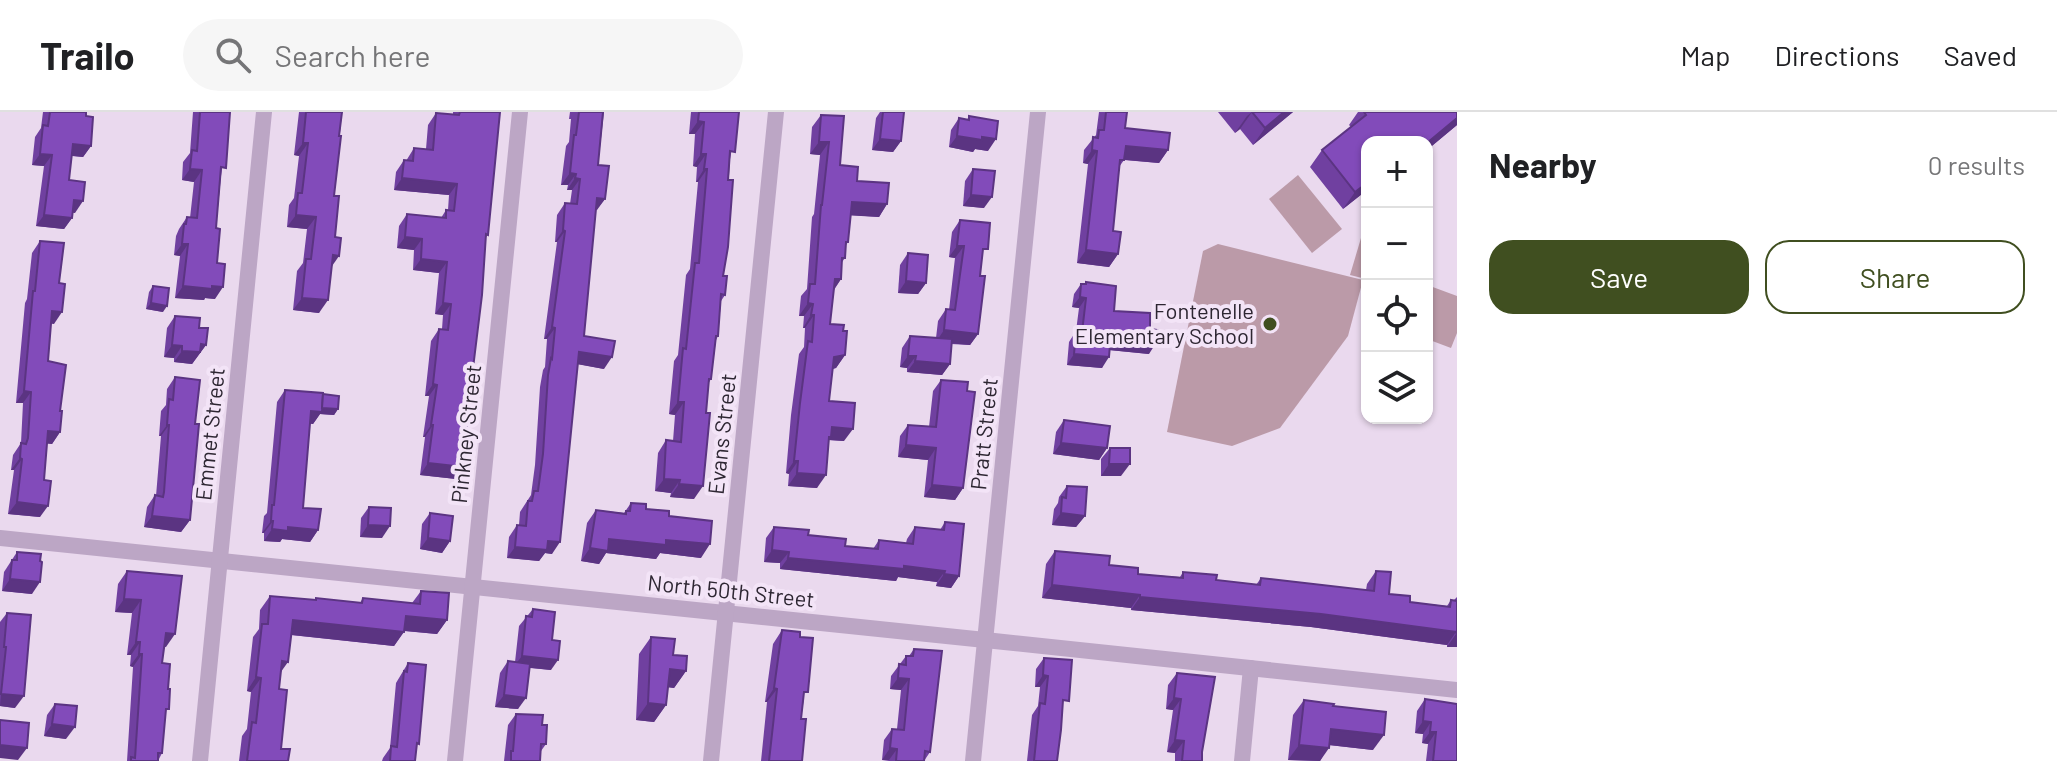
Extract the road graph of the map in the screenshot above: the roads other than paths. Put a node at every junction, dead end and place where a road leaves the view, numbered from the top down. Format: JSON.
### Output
{"nodes":[{"id":1,"x":264,"y":112,"type":"edge"},
{"id":2,"x":520,"y":112,"type":"edge"},
{"id":3,"x":776,"y":112,"type":"edge"},
{"id":4,"x":1038,"y":112,"type":"edge"},
{"id":5,"x":0,"y":538,"type":"edge"},
{"id":6,"x":220,"y":561,"type":"junction"},
{"id":7,"x":472,"y":586,"type":"junction"},
{"id":8,"x":726,"y":613,"type":"junction"},
{"id":9,"x":985,"y":640,"type":"junction"},
{"id":10,"x":1251,"y":668,"type":"junction"},
{"id":11,"x":1457,"y":690,"type":"edge"},
{"id":12,"x":200,"y":761,"type":"edge"},
{"id":13,"x":455,"y":761,"type":"edge"},
{"id":14,"x":711,"y":761,"type":"edge"},
{"id":15,"x":973,"y":761,"type":"edge"},
{"id":16,"x":1242,"y":761,"type":"edge"}],
"edges":[{"from":1,"to":6,"type":"street","name":"Emmet Street"},
{"from":2,"to":7,"type":"street","name":"Pinkney Street"},
{"from":3,"to":8,"type":"street","name":"Evans Street"},
{"from":4,"to":9,"type":"street","name":"Pratt Street"},
{"from":5,"to":6,"type":"street","name":"North 50th Street"},
{"from":6,"to":7,"type":"street","name":"North 50th Street"},
{"from":6,"to":12,"type":"street","name":"Emmet Street"},
{"from":7,"to":8,"type":"street","name":"North 50th Street"},
{"from":7,"to":13,"type":"street","name":"Pinkney Street"},
{"from":8,"to":9,"type":"street","name":"North 50th Street"},
{"from":8,"to":14,"type":"street","name":"Evans Street"},
{"from":9,"to":10,"type":"street","name":"North 50th Street"},
{"from":9,"to":15,"type":"street","name":"Pratt Street"},
{"from":10,"to":11,"type":"street","name":"North 50th Street"},
{"from":10,"to":16,"type":"street"}]}
